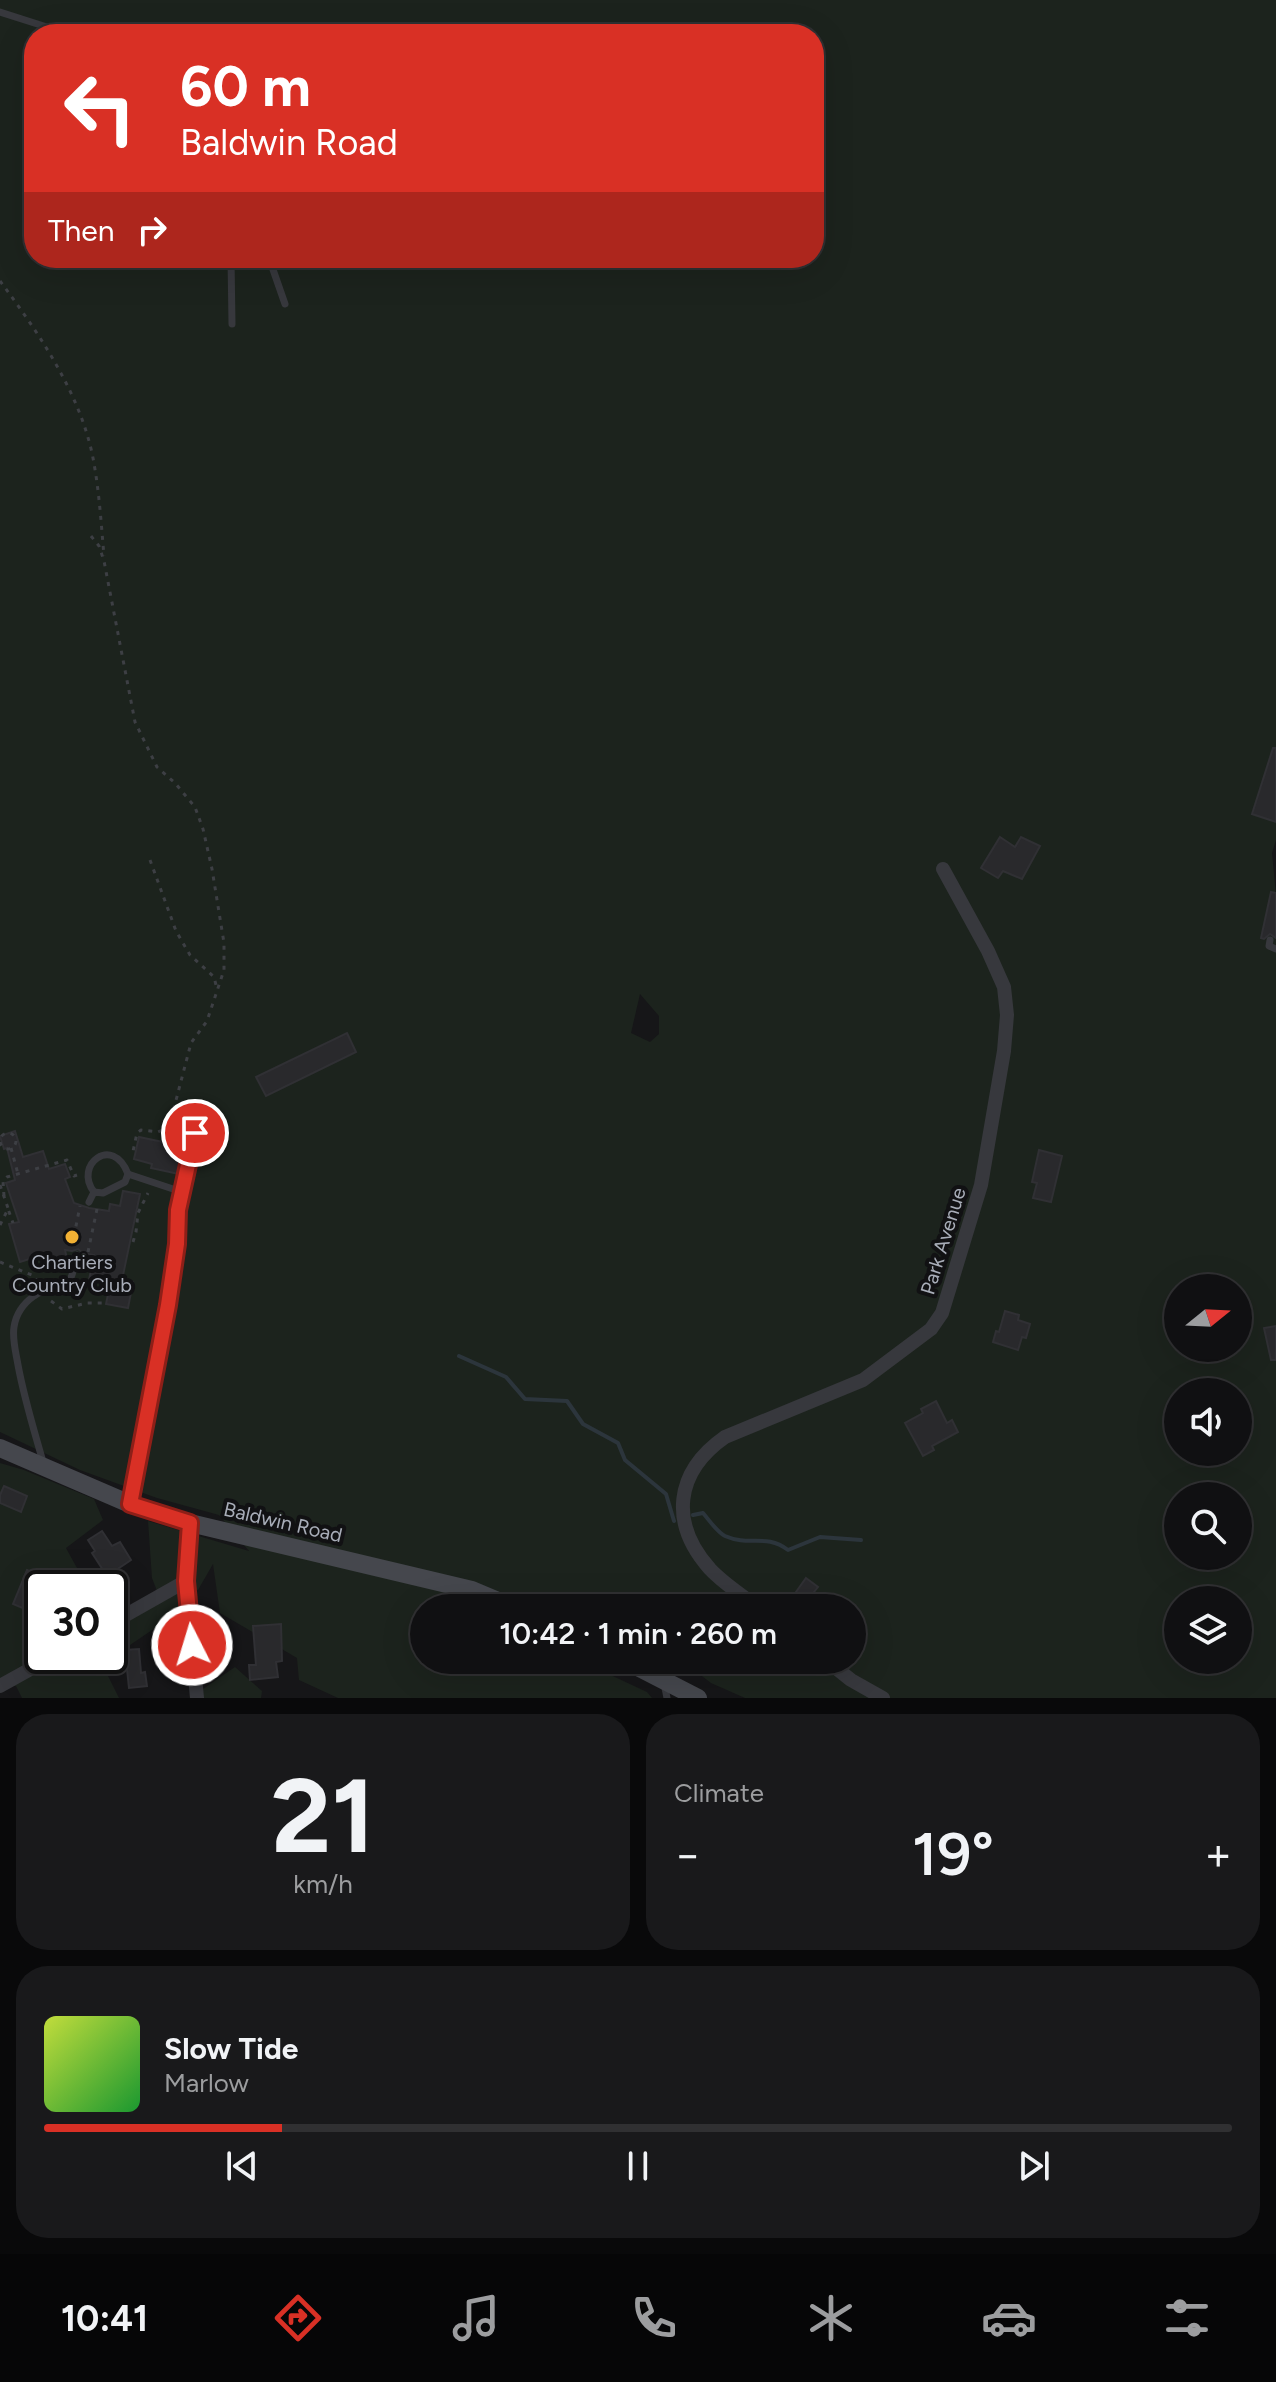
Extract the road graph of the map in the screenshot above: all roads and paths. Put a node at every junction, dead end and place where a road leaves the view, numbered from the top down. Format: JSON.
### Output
{"nodes":[{"id":1,"x":0,"y":12,"type":"edge"},
{"id":2,"x":38,"y":24,"type":"edge"},
{"id":3,"x":231,"y":268,"type":"edge"},
{"id":4,"x":272,"y":268,"type":"edge"},
{"id":5,"x":0,"y":281,"type":"edge"},
{"id":6,"x":285,"y":304,"type":"dead end"},
{"id":7,"x":232,"y":324,"type":"dead end"},
{"id":8,"x":91,"y":536,"type":"dead end"},
{"id":9,"x":105,"y":567,"type":"junction"},
{"id":10,"x":150,"y":860,"type":"dead end"},
{"id":11,"x":943,"y":869,"type":"dead end"},
{"id":12,"x":1270,"y":940,"type":"dead end"},
{"id":13,"x":1276,"y":949,"type":"edge"},
{"id":14,"x":217,"y":990,"type":"junction"},
{"id":15,"x":171,"y":1122,"type":"dead end"},
{"id":16,"x":195,"y":1133,"type":"dead end"},
{"id":17,"x":11,"y":1148,"type":"dead end"},
{"id":18,"x":89,"y":1173,"type":"junction"},
{"id":19,"x":18,"y":1174,"type":"junction"},
{"id":20,"x":128,"y":1174,"type":"junction"},
{"id":21,"x":0,"y":1185,"type":"edge"},
{"id":22,"x":182,"y":1192,"type":"junction"},
{"id":23,"x":2,"y":1194,"type":"edge"},
{"id":24,"x":92,"y":1198,"type":"junction"},
{"id":25,"x":8,"y":1209,"type":"junction"},
{"id":26,"x":13,"y":1223,"type":"dead end"},
{"id":27,"x":0,"y":1225,"type":"edge"},
{"id":28,"x":77,"y":1255,"type":"dead end"},
{"id":29,"x":87,"y":1257,"type":"dead end"},
{"id":30,"x":0,"y":1262,"type":"edge"},
{"id":31,"x":75,"y":1264,"type":"junction"},
{"id":32,"x":45,"y":1290,"type":"junction"},
{"id":33,"x":103,"y":1303,"type":"dead end"},
{"id":34,"x":0,"y":1448,"type":"edge"},
{"id":35,"x":45,"y":1468,"type":"junction"},
{"id":36,"x":130,"y":1504,"type":"junction"},
{"id":37,"x":190,"y":1523,"type":"junction"},
{"id":38,"x":186,"y":1581,"type":"junction"},
{"id":39,"x":482,"y":1594,"type":"edge"},
{"id":40,"x":741,"y":1594,"type":"edge"},
{"id":41,"x":128,"y":1614,"type":"edge"},
{"id":42,"x":24,"y":1673,"type":"edge"},
{"id":43,"x":644,"y":1674,"type":"edge"},
{"id":44,"x":844,"y":1674,"type":"edge"},
{"id":45,"x":0,"y":1686,"type":"edge"},
{"id":46,"x":665,"y":1689,"type":"edge"},
{"id":47,"x":197,"y":1698,"type":"edge"},
{"id":48,"x":698,"y":1698,"type":"edge"},
{"id":49,"x":883,"y":1698,"type":"edge"}],
"edges":[{"from":1,"to":2,"type":"lane"},
{"from":3,"to":7,"type":"lane"},
{"from":4,"to":6,"type":"lane"},
{"from":5,"to":9,"type":"path"},
{"from":8,"to":9,"type":"path"},
{"from":9,"to":14,"type":"path"},
{"from":10,"to":14,"type":"path"},
{"from":11,"to":40,"type":"street","name":"Park Avenue"},
{"from":12,"to":13,"type":"lane"},
{"from":14,"to":15,"type":"path"},
{"from":16,"to":22,"type":"lane"},
{"from":17,"to":19,"type":"path"},
{"from":18,"to":19,"type":"path"},
{"from":18,"to":20,"type":"lane"},
{"from":18,"to":24,"type":"lane"},
{"from":19,"to":23,"type":"path"},
{"from":20,"to":22,"type":"lane"},
{"from":20,"to":24,"type":"lane"},
{"from":21,"to":23,"type":"path"},
{"from":22,"to":36,"type":"lane"},
{"from":23,"to":25,"type":"path"},
{"from":24,"to":29,"type":"path"},
{"from":24,"to":31,"type":"path"},
{"from":25,"to":26,"type":"path"},
{"from":25,"to":27,"type":"path"},
{"from":28,"to":31,"type":"lane"},
{"from":30,"to":32,"type":"path"},
{"from":31,"to":32,"type":"lane"},
{"from":32,"to":33,"type":"path"},
{"from":32,"to":35,"type":"lane"},
{"from":34,"to":35,"type":"street","name":"Baldwin Road"},
{"from":35,"to":36,"type":"street","name":"Baldwin Road"},
{"from":36,"to":37,"type":"street","name":"Baldwin Road"},
{"from":37,"to":38,"type":"street"},
{"from":37,"to":39,"type":"street","name":"Baldwin Road"},
{"from":38,"to":41,"type":"street"},
{"from":38,"to":47,"type":"street"},
{"from":42,"to":45,"type":"street"},
{"from":43,"to":46,"type":"street"},
{"from":44,"to":49,"type":"street"},
{"from":46,"to":48,"type":"street"}]}
